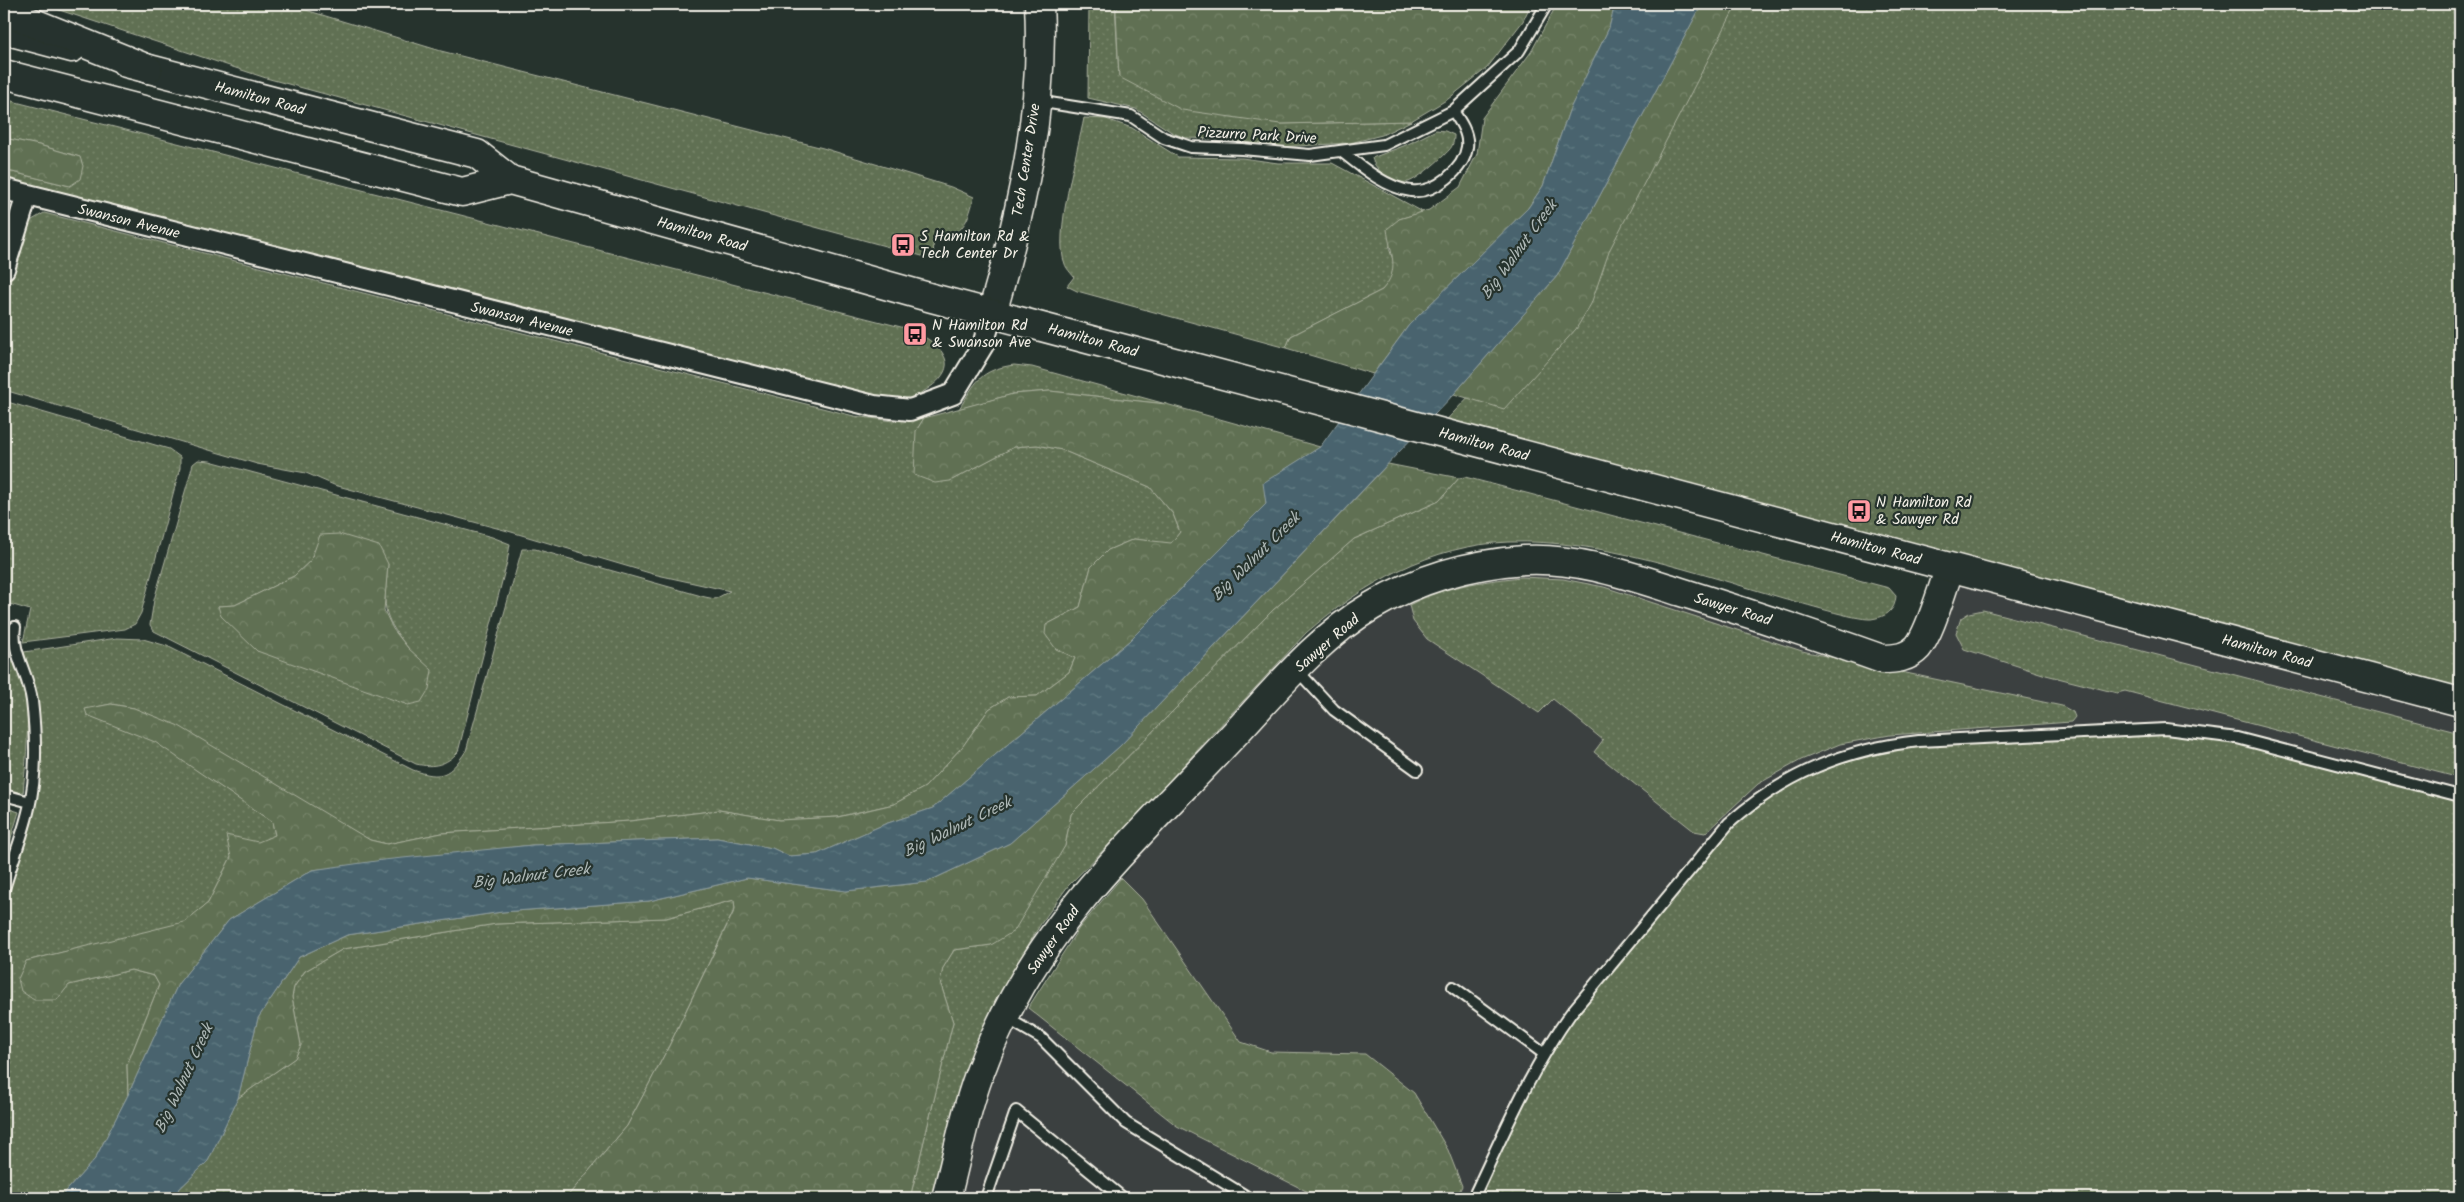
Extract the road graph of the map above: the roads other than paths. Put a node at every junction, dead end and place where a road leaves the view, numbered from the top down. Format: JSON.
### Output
{"nodes":[{"id":1,"x":1039,"y":4,"type":"edge"},
{"id":2,"x":1547,"y":4,"type":"edge"},
{"id":3,"x":4,"y":11,"type":"edge"},
{"id":4,"x":4,"y":30,"type":"edge"},
{"id":5,"x":148,"y":68,"type":"junction"},
{"id":6,"x":4,"y":74,"type":"edge"},
{"id":7,"x":1036,"y":101,"type":"junction"},
{"id":8,"x":1453,"y":111,"type":"junction"},
{"id":9,"x":1341,"y":151,"type":"junction"},
{"id":10,"x":510,"y":180,"type":"junction"},
{"id":11,"x":4,"y":190,"type":"edge"},
{"id":12,"x":27,"y":195,"type":"junction"},
{"id":13,"x":4,"y":269,"type":"edge"},
{"id":14,"x":992,"y":313,"type":"junction"},
{"id":15,"x":1950,"y":568,"type":"junction"},
{"id":16,"x":15,"y":627,"type":"dead end"},
{"id":17,"x":1296,"y":669,"type":"junction"},
{"id":18,"x":2460,"y":702,"type":"edge"},
{"id":19,"x":1417,"y":770,"type":"dead end"},
{"id":20,"x":4,"y":795,"type":"edge"},
{"id":21,"x":2460,"y":796,"type":"edge"},
{"id":22,"x":30,"y":802,"type":"junction"},
{"id":23,"x":4,"y":889,"type":"edge"},
{"id":24,"x":1453,"y":987,"type":"dead end"},
{"id":25,"x":1005,"y":1017,"type":"junction"},
{"id":26,"x":1543,"y":1053,"type":"junction"},
{"id":27,"x":989,"y":1197,"type":"edge"},
{"id":28,"x":946,"y":1198,"type":"edge"},
{"id":29,"x":1123,"y":1198,"type":"edge"},
{"id":30,"x":1249,"y":1198,"type":"edge"},
{"id":31,"x":1473,"y":1198,"type":"edge"}],
"edges":[{"from":1,"to":7,"type":"main road","name":"Tech Center Drive"},
{"from":2,"to":8,"type":"lane","name":"Pizzurro Park Drive"},
{"from":3,"to":5,"type":"main road"},
{"from":4,"to":5,"type":"main road","name":"Hamilton Road"},
{"from":5,"to":10,"type":"main road","name":"Hamilton Road"},
{"from":6,"to":10,"type":"main road","name":"Hamilton Road"},
{"from":7,"to":9,"type":"lane","name":"Pizzurro Park Drive"},
{"from":7,"to":14,"type":"main road","name":"Tech Center Drive"},
{"from":8,"to":9,"type":"lane","name":"Pizzurro Park Drive"},
{"from":8,"to":9,"type":"lane"},
{"from":10,"to":14,"type":"main road","name":"Hamilton Road"},
{"from":11,"to":12,"type":"street","name":"Swanson Avenue"},
{"from":12,"to":13,"type":"street"},
{"from":12,"to":14,"type":"street","name":"Swanson Avenue"},
{"from":14,"to":15,"type":"main road","name":"Hamilton Road"},
{"from":15,"to":17,"type":"main road","name":"Sawyer Road"},
{"from":15,"to":18,"type":"main road","name":"Hamilton Road"},
{"from":16,"to":22,"type":"lane"},
{"from":17,"to":19,"type":"lane"},
{"from":17,"to":25,"type":"main road","name":"Sawyer Road"},
{"from":20,"to":22,"type":"lane"},
{"from":21,"to":26,"type":"lane"},
{"from":22,"to":23,"type":"lane"},
{"from":24,"to":26,"type":"lane"},
{"from":25,"to":28,"type":"main road","name":"Sawyer Road"},
{"from":25,"to":30,"type":"lane"},
{"from":26,"to":31,"type":"lane"},
{"from":27,"to":29,"type":"lane"}]}
